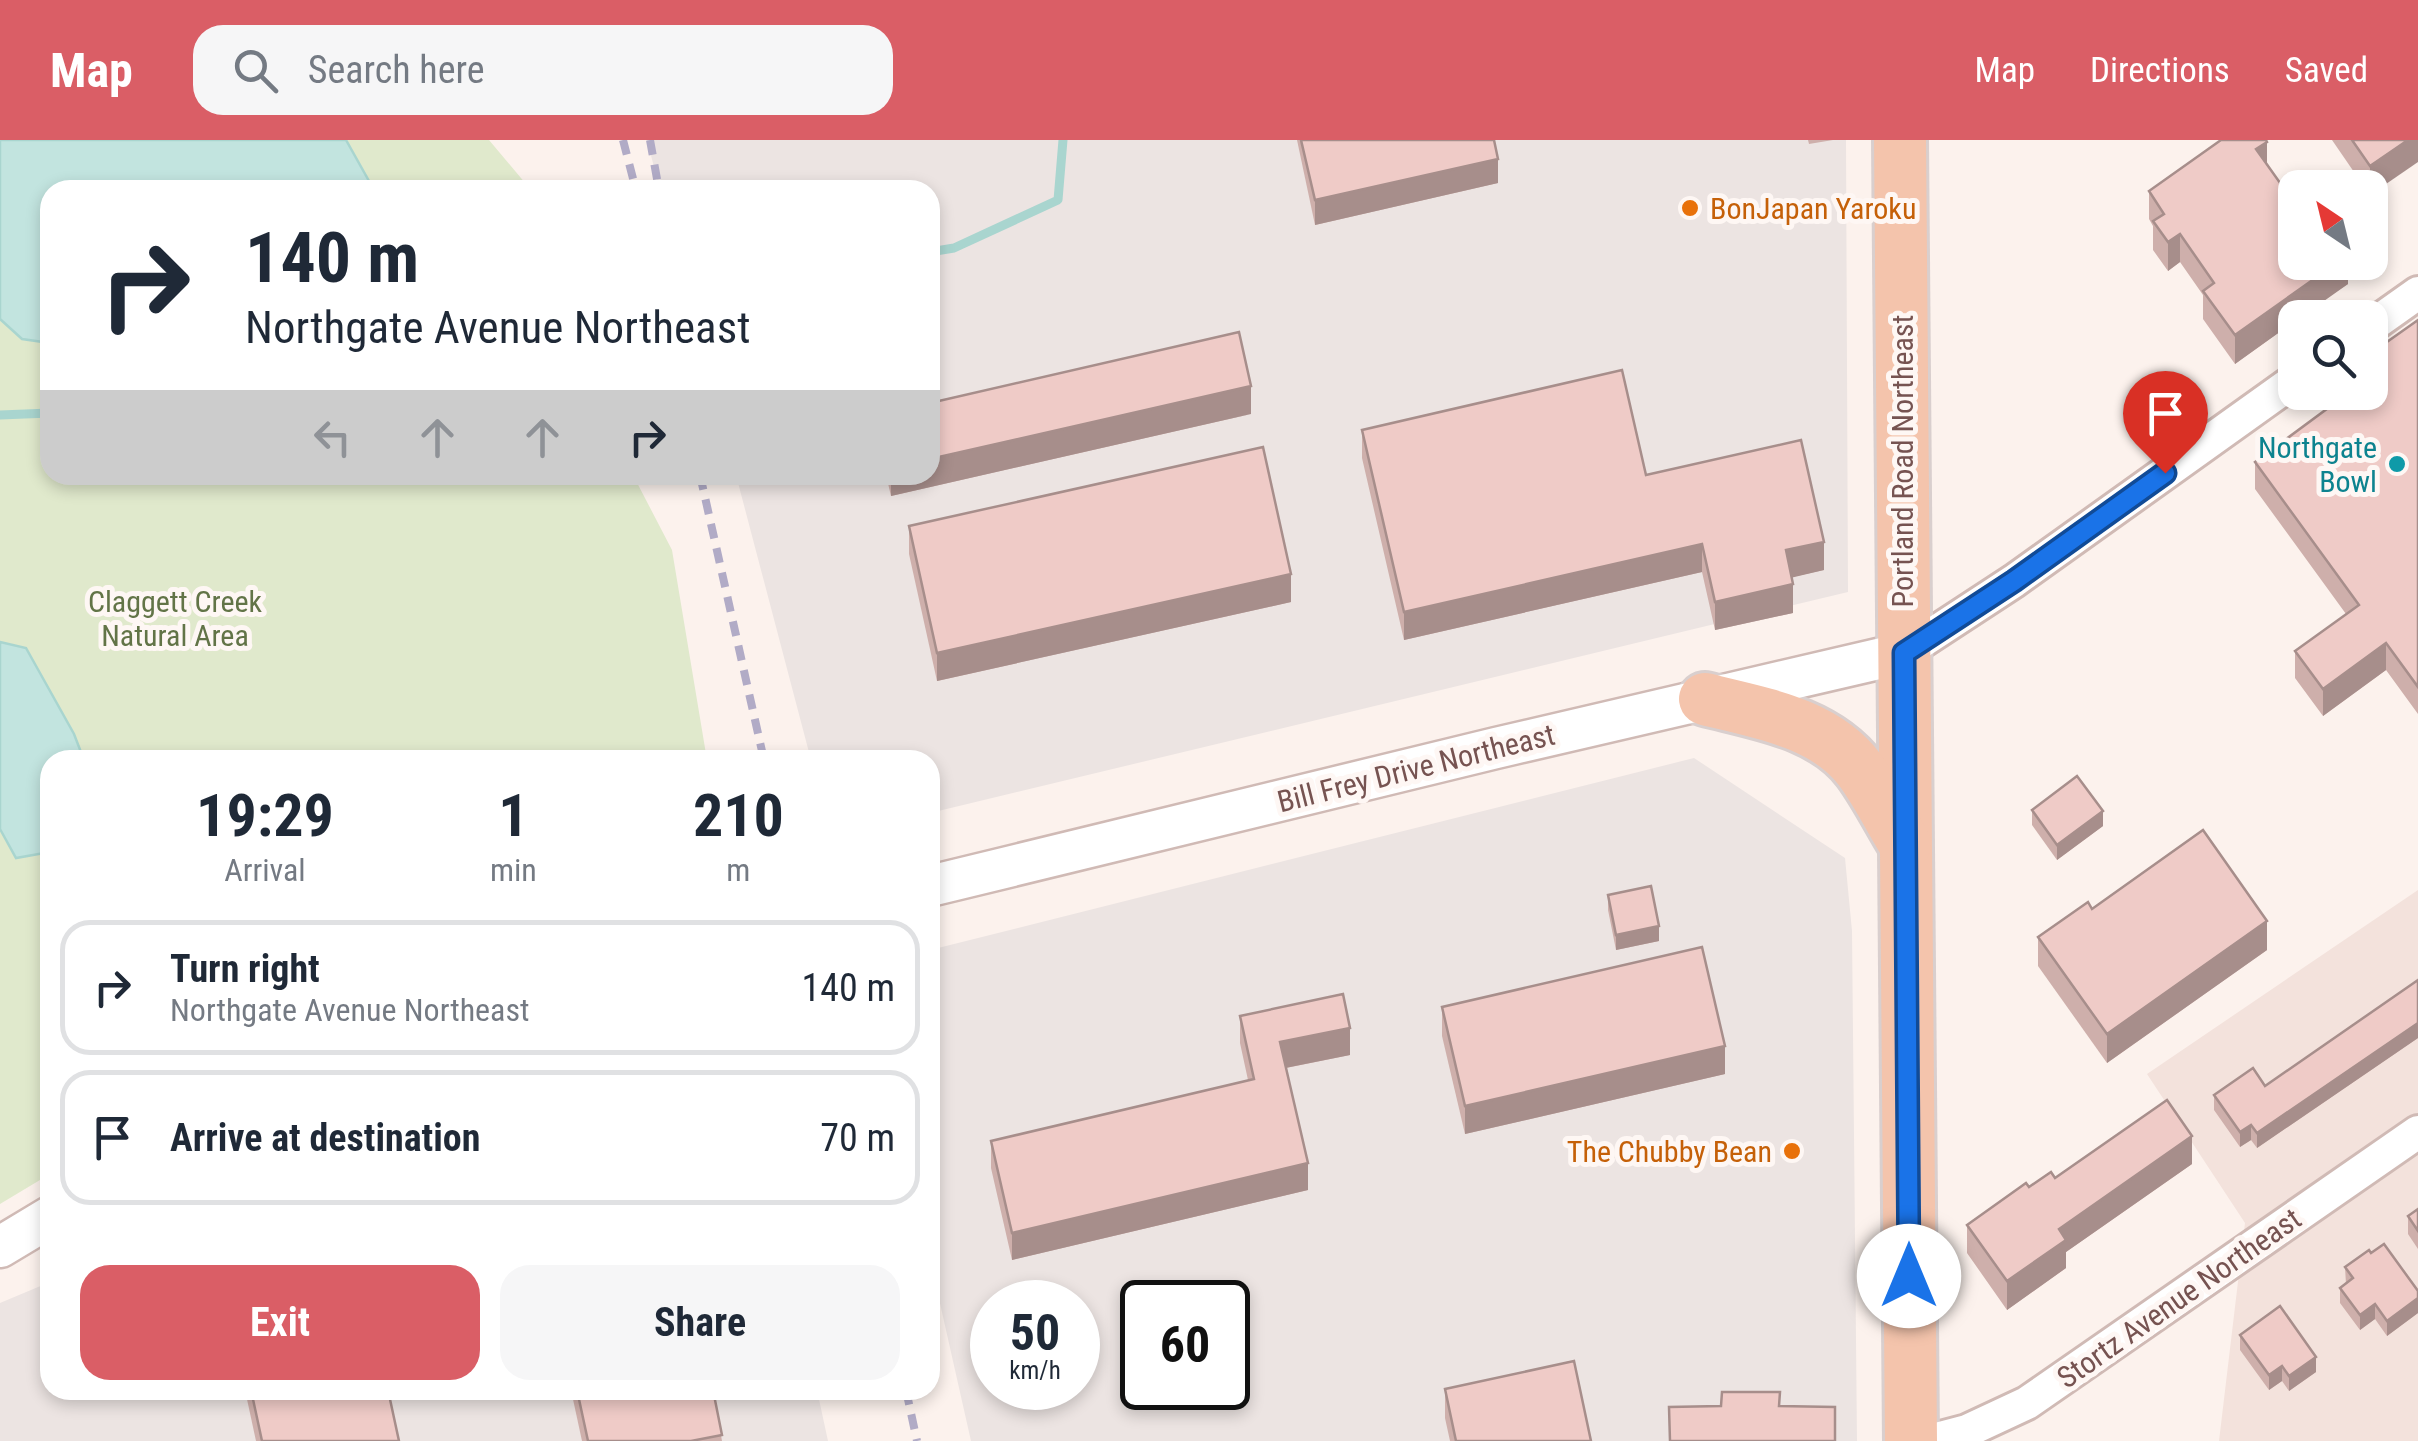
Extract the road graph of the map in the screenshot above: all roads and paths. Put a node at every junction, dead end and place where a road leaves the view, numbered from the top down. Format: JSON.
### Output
{"nodes":[{"id":1,"x":1900,"y":140,"type":"edge"},
{"id":2,"x":2418,"y":293,"type":"edge"},
{"id":3,"x":2388,"y":314,"type":"edge"},
{"id":4,"x":2278,"y":392,"type":"edge"},
{"id":5,"x":1904,"y":653,"type":"junction"},
{"id":6,"x":1704,"y":699,"type":"junction"},
{"id":7,"x":1906,"y":844,"type":"junction"},
{"id":8,"x":940,"y":884,"type":"edge"},
{"id":9,"x":2418,"y":1132,"type":"edge"},
{"id":10,"x":1911,"y":1441,"type":"edge"},
{"id":11,"x":1929,"y":1441,"type":"edge"}],
"edges":[{"from":1,"to":5,"type":"main road","name":"Portland Road Northeast"},
{"from":2,"to":3,"type":"street"},
{"from":4,"to":5,"type":"street"},
{"from":5,"to":6,"type":"street","name":"Bill Frey Drive Northeast"},
{"from":5,"to":7,"type":"main road","name":"Portland Road Northeast"},
{"from":6,"to":7,"type":"main road"},
{"from":6,"to":8,"type":"street","name":"Bill Frey Drive Northeast"},
{"from":7,"to":10,"type":"main road","name":"Portland Road Northeast"},
{"from":9,"to":11,"type":"street","name":"Stortz Avenue Northeast"}]}
